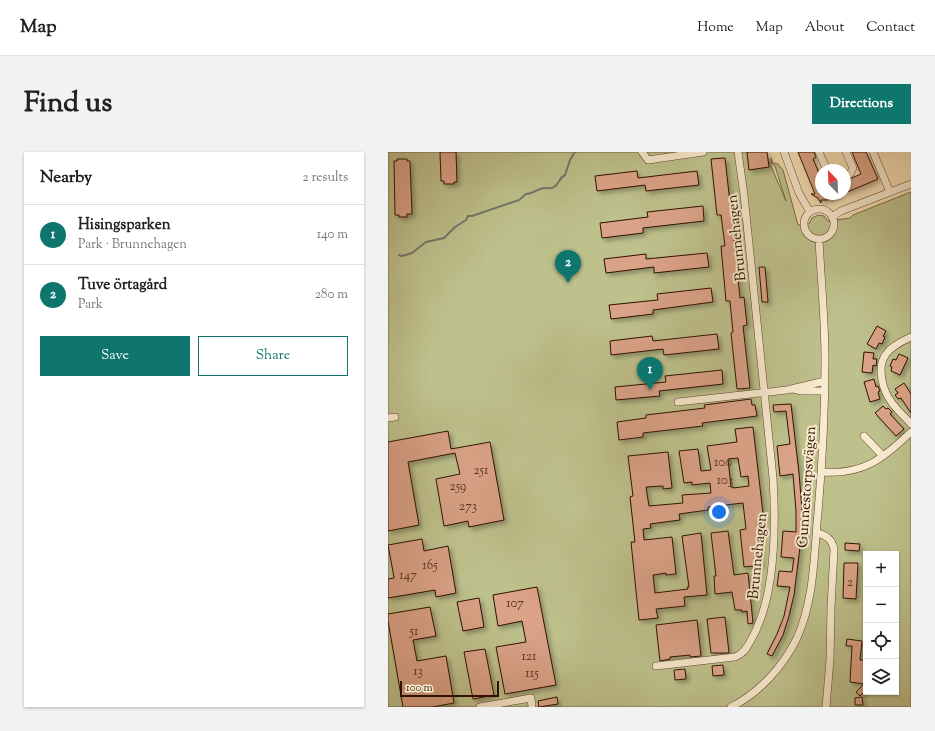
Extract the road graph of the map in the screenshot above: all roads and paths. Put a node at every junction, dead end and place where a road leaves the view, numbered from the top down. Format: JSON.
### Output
{"nodes":[{"id":1,"x":642,"y":152,"type":"edge"},
{"id":2,"x":703,"y":152,"type":"edge"},
{"id":3,"x":738,"y":152,"type":"edge"},
{"id":4,"x":784,"y":152,"type":"edge"},
{"id":5,"x":819,"y":152,"type":"edge"},
{"id":6,"x":846,"y":152,"type":"edge"},
{"id":7,"x":874,"y":152,"type":"edge"},
{"id":8,"x":824,"y":164,"type":"edge"},
{"id":9,"x":851,"y":172,"type":"edge"},
{"id":10,"x":911,"y":184,"type":"edge"},
{"id":11,"x":890,"y":192,"type":"junction"},
{"id":12,"x":810,"y":212,"type":"junction"},
{"id":13,"x":832,"y":217,"type":"junction"},
{"id":14,"x":820,"y":239,"type":"junction"},
{"id":15,"x":911,"y":337,"type":"edge"},
{"id":16,"x":825,"y":381,"type":"junction"},
{"id":17,"x":793,"y":389,"type":"junction"},
{"id":18,"x":764,"y":392,"type":"junction"},
{"id":19,"x":825,"y":392,"type":"junction"},
{"id":20,"x":678,"y":402,"type":"dead end"},
{"id":21,"x":911,"y":424,"type":"edge"},
{"id":22,"x":911,"y":432,"type":"edge"},
{"id":23,"x":864,"y":436,"type":"dead end"},
{"id":24,"x":883,"y":456,"type":"junction"},
{"id":25,"x":822,"y":472,"type":"junction"},
{"id":26,"x":817,"y":533,"type":"junction"},
{"id":27,"x":656,"y":666,"type":"dead end"},
{"id":28,"x":480,"y":707,"type":"edge"},
{"id":29,"x":532,"y":707,"type":"edge"},
{"id":30,"x":731,"y":707,"type":"edge"},
{"id":31,"x":826,"y":707,"type":"edge"}],
"edges":[{"from":1,"to":2,"type":"street"},
{"from":3,"to":18,"type":"street","name":"Brunnehagen"},
{"from":4,"to":12,"type":"street"},
{"from":5,"to":8,"type":"street"},
{"from":6,"to":9,"type":"street"},
{"from":7,"to":11,"type":"street"},
{"from":10,"to":11,"type":"street"},
{"from":11,"to":13,"type":"street"},
{"from":12,"to":13,"type":"street"},
{"from":12,"to":14,"type":"street"},
{"from":13,"to":14,"type":"street"},
{"from":14,"to":16,"type":"street","name":"Gunnestorpsvägen"},
{"from":15,"to":21,"type":"street"},
{"from":16,"to":17,"type":"street"},
{"from":16,"to":19,"type":"street","name":"Gunnestorpsvägen"},
{"from":17,"to":18,"type":"street"},
{"from":17,"to":19,"type":"street"},
{"from":18,"to":20,"type":"street"},
{"from":18,"to":27,"type":"street","name":"Brunnehagen"},
{"from":19,"to":25,"type":"street","name":"Gunnestorpsvägen"},
{"from":22,"to":24,"type":"street"},
{"from":23,"to":24,"type":"street"},
{"from":24,"to":25,"type":"street"},
{"from":25,"to":26,"type":"street","name":"Gunnestorpsvägen"},
{"from":26,"to":30,"type":"street","name":"Gunnestorpsvägen"},
{"from":26,"to":31,"type":"street"},
{"from":28,"to":29,"type":"street"}]}
